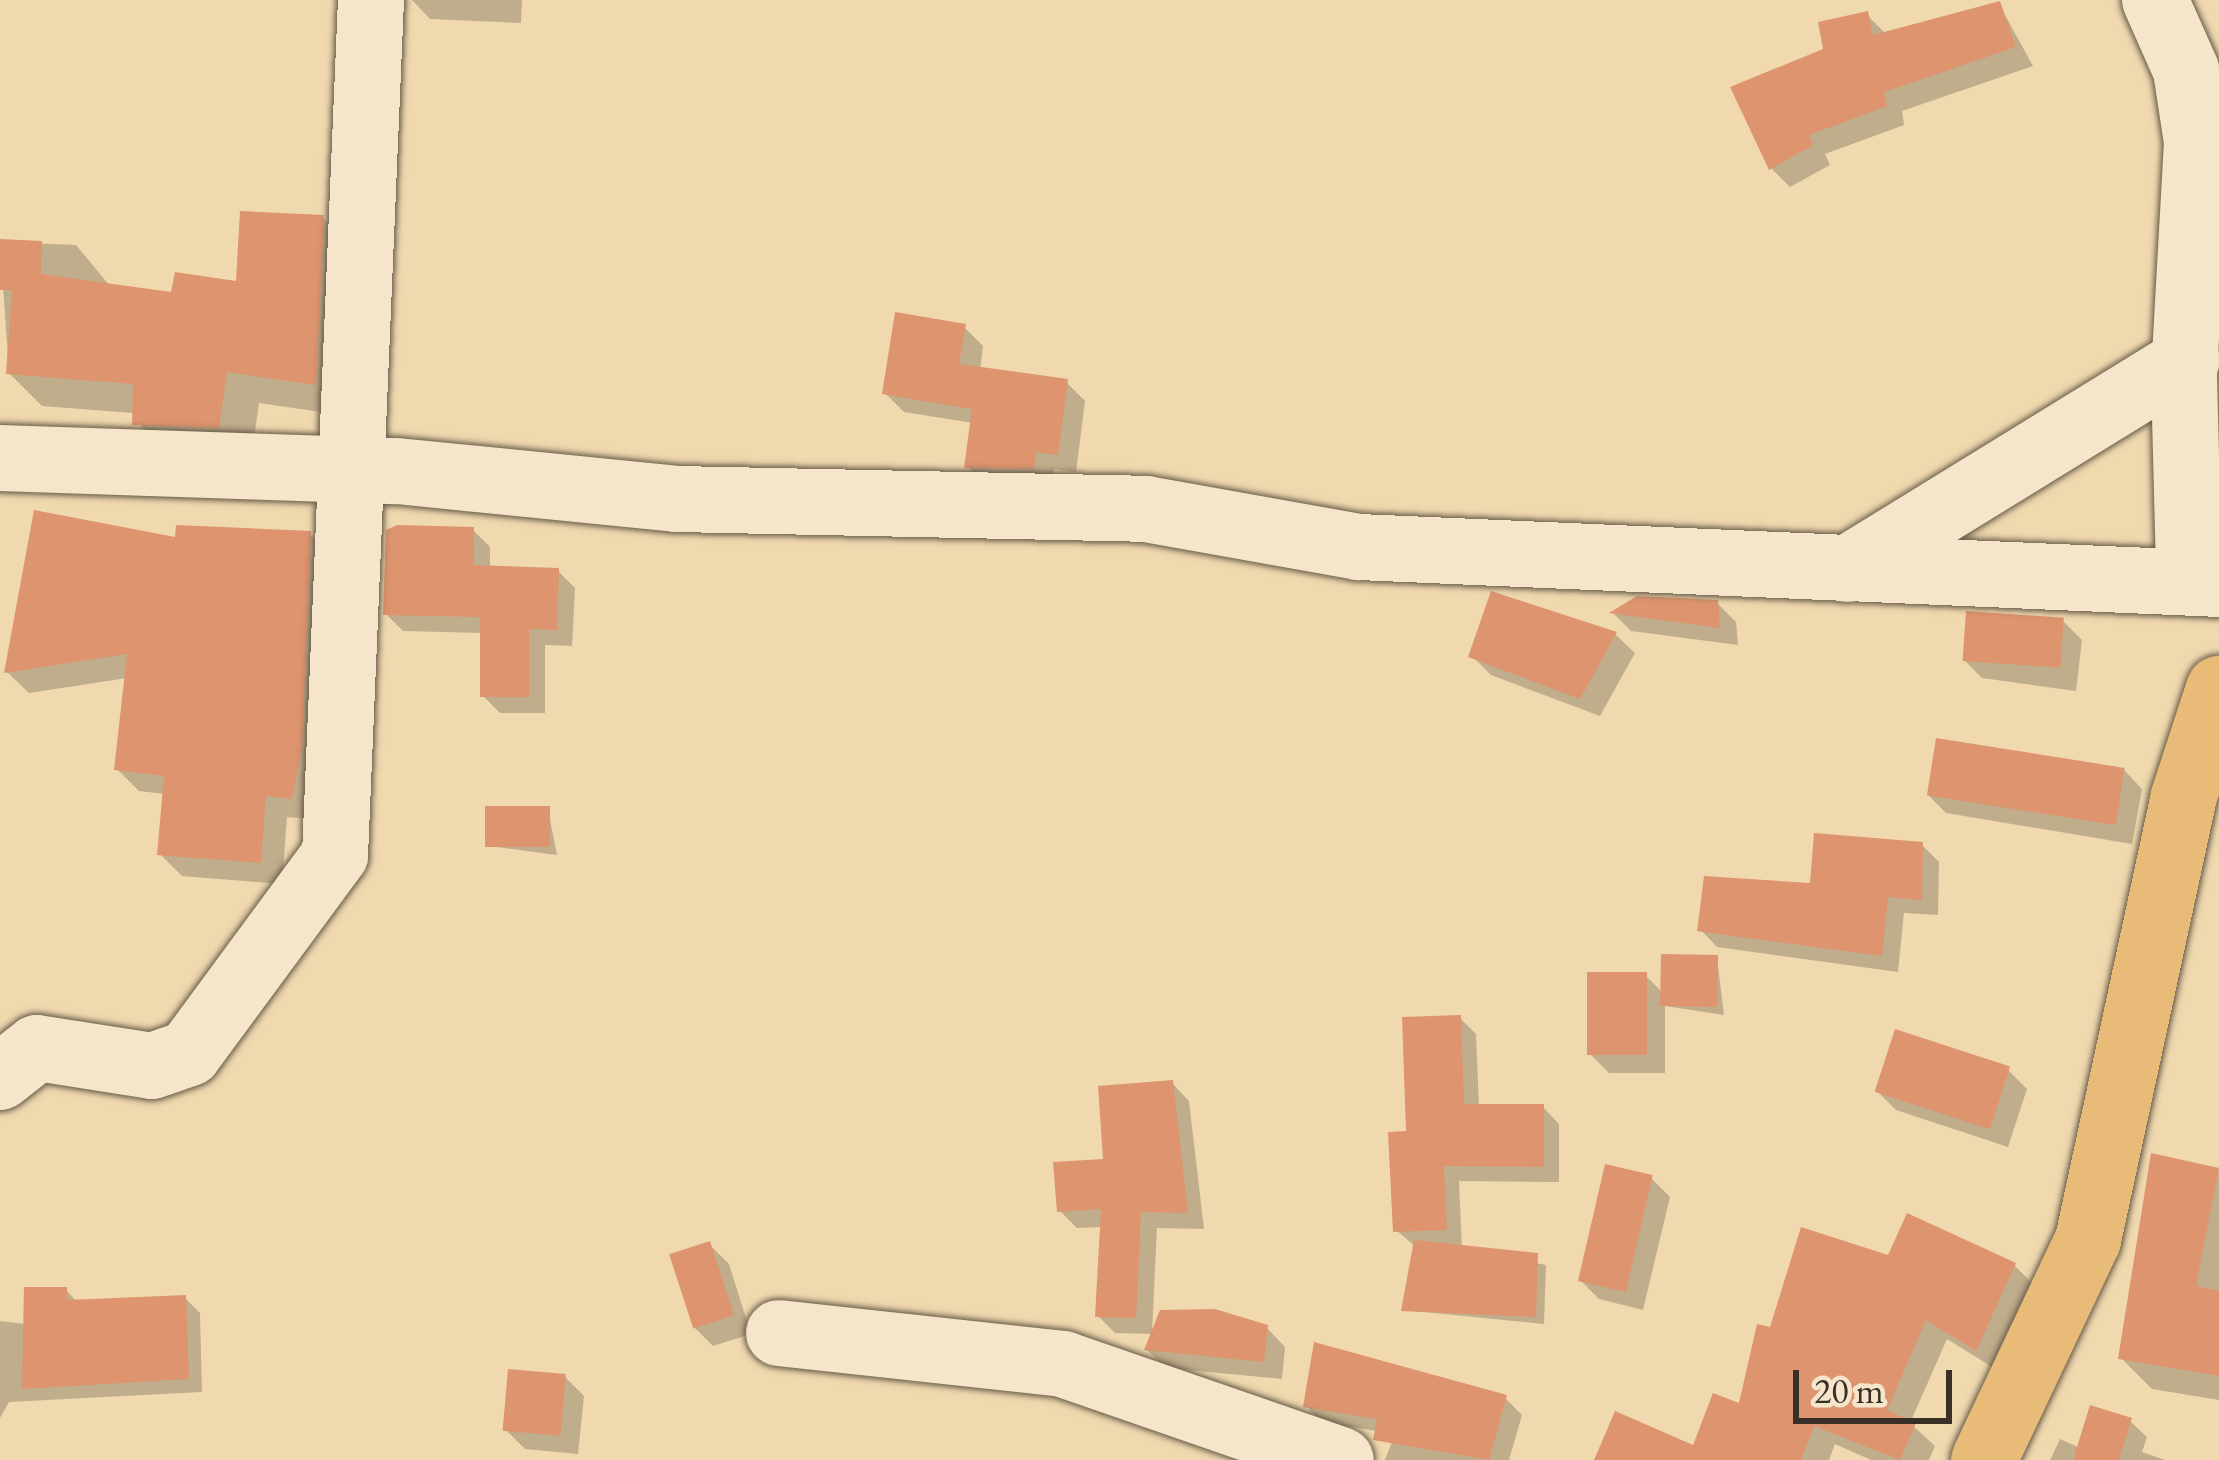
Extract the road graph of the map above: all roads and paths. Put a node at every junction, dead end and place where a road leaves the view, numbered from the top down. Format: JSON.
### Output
{"nodes":[{"id":1,"x":371,"y":0,"type":"edge"},
{"id":2,"x":2155,"y":0,"type":"edge"},
{"id":3,"x":2202,"y":63,"type":"edge"},
{"id":4,"x":2199,"y":335,"type":"edge"},
{"id":5,"x":0,"y":458,"type":"edge"},
{"id":6,"x":354,"y":471,"type":"junction"},
{"id":7,"x":1847,"y":569,"type":"junction"},
{"id":8,"x":2204,"y":580,"type":"edge"},
{"id":9,"x":2219,"y":688,"type":"edge"},
{"id":10,"x":0,"y":1077,"type":"edge"},
{"id":11,"x":779,"y":1334,"type":"dead end"},
{"id":12,"x":1251,"y":1444,"type":"edge"},
{"id":13,"x":1342,"y":1460,"type":"edge"},
{"id":14,"x":1984,"y":1460,"type":"edge"}],
"edges":[{"from":1,"to":6,"type":"street"},
{"from":2,"to":3,"type":"street"},
{"from":3,"to":4,"type":"street"},
{"from":4,"to":7,"type":"street"},
{"from":4,"to":8,"type":"street"},
{"from":5,"to":6,"type":"street"},
{"from":6,"to":7,"type":"street"},
{"from":6,"to":10,"type":"street"},
{"from":7,"to":8,"type":"street"},
{"from":9,"to":14,"type":"main road"},
{"from":11,"to":12,"type":"street"},
{"from":12,"to":13,"type":"street"}]}
